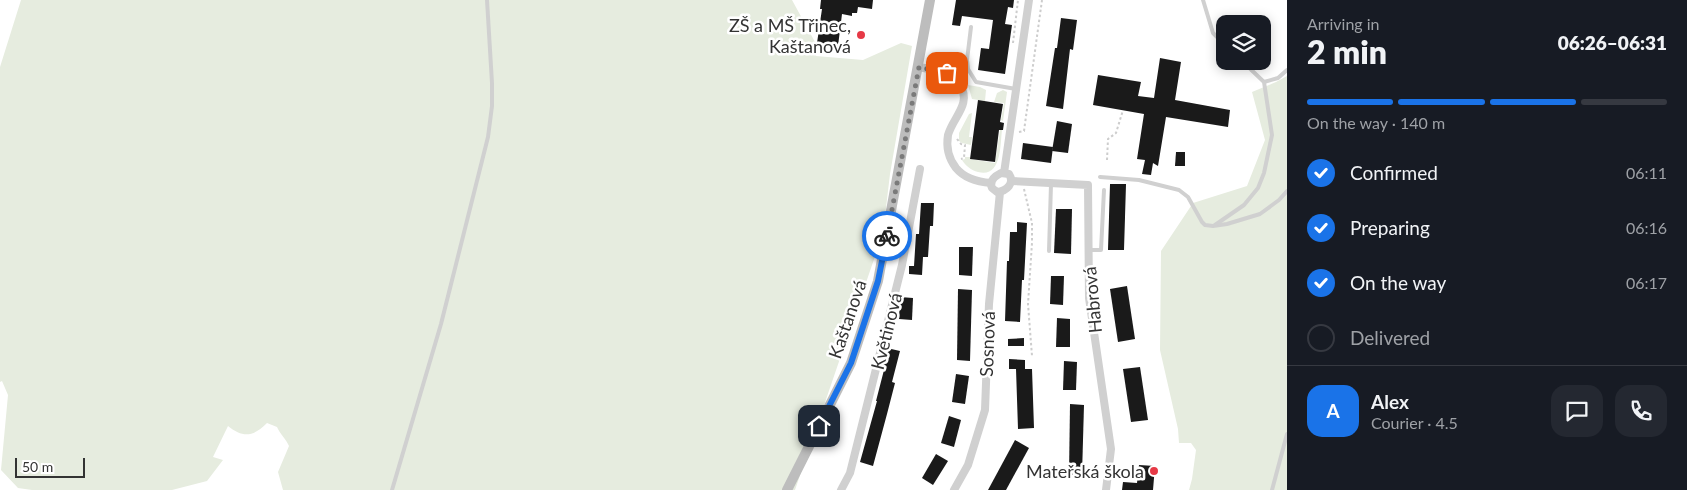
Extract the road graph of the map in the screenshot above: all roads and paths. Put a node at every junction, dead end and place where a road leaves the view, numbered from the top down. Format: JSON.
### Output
{"nodes":[{"id":1,"x":487,"y":0,"type":"edge"},
{"id":2,"x":930,"y":0,"type":"edge"},
{"id":3,"x":1029,"y":0,"type":"edge"},
{"id":4,"x":1042,"y":0,"type":"edge"},
{"id":5,"x":1203,"y":0,"type":"edge"},
{"id":6,"x":971,"y":27,"type":"dead end"},
{"id":7,"x":1216,"y":37,"type":"edge"},
{"id":8,"x":919,"y":67,"type":"junction"},
{"id":9,"x":1251,"y":70,"type":"edge"},
{"id":10,"x":1287,"y":70,"type":"edge"},
{"id":11,"x":1264,"y":82,"type":"junction"},
{"id":12,"x":1016,"y":88,"type":"junction"},
{"id":13,"x":1122,"y":110,"type":"dead end"},
{"id":14,"x":1018,"y":132,"type":"dead end"},
{"id":15,"x":957,"y":135,"type":"dead end"},
{"id":16,"x":1107,"y":160,"type":"dead end"},
{"id":17,"x":962,"y":163,"type":"dead end"},
{"id":18,"x":920,"y":169,"type":"dead end"},
{"id":19,"x":1004,"y":173,"type":"junction"},
{"id":20,"x":1100,"y":178,"type":"dead end"},
{"id":21,"x":1011,"y":181,"type":"junction"},
{"id":22,"x":1023,"y":181,"type":"junction"},
{"id":23,"x":991,"y":183,"type":"junction"},
{"id":24,"x":1051,"y":184,"type":"junction"},
{"id":25,"x":1104,"y":190,"type":"dead end"},
{"id":26,"x":1287,"y":191,"type":"edge"},
{"id":27,"x":1000,"y":192,"type":"junction"},
{"id":28,"x":1213,"y":226,"type":"junction"},
{"id":29,"x":1089,"y":250,"type":"junction"},
{"id":30,"x":1049,"y":251,"type":"dead end"},
{"id":31,"x":1032,"y":356,"type":"dead end"},
{"id":32,"x":1287,"y":434,"type":"edge"},
{"id":33,"x":392,"y":490,"type":"edge"},
{"id":34,"x":787,"y":490,"type":"edge"},
{"id":35,"x":841,"y":490,"type":"edge"},
{"id":36,"x":954,"y":490,"type":"edge"},
{"id":37,"x":1106,"y":490,"type":"edge"},
{"id":38,"x":1272,"y":490,"type":"edge"}],
"edges":[{"from":1,"to":33,"type":"lane"},
{"from":2,"to":8,"type":"street","name":"Kaštanová"},
{"from":3,"to":12,"type":"street"},
{"from":4,"to":14,"type":"path"},
{"from":5,"to":7,"type":"lane"},
{"from":6,"to":12,"type":"lane"},
{"from":8,"to":23,"type":"street"},
{"from":8,"to":34,"type":"street","name":"Kaštanová"},
{"from":9,"to":11,"type":"lane"},
{"from":10,"to":11,"type":"lane"},
{"from":11,"to":28,"type":"lane"},
{"from":12,"to":19,"type":"street"},
{"from":13,"to":16,"type":"path"},
{"from":15,"to":17,"type":"path"},
{"from":18,"to":35,"type":"street","name":"Květinová"},
{"from":19,"to":21,"type":"street"},
{"from":19,"to":23,"type":"street"},
{"from":20,"to":28,"type":"lane"},
{"from":21,"to":22,"type":"street","name":"Habrová"},
{"from":21,"to":27,"type":"street"},
{"from":22,"to":24,"type":"street","name":"Habrová"},
{"from":22,"to":31,"type":"path"},
{"from":23,"to":27,"type":"street"},
{"from":24,"to":29,"type":"street","name":"Habrová"},
{"from":24,"to":30,"type":"lane"},
{"from":25,"to":29,"type":"lane"},
{"from":26,"to":28,"type":"lane"},
{"from":27,"to":36,"type":"street","name":"Sosnová"},
{"from":29,"to":37,"type":"street","name":"Habrová"},
{"from":32,"to":38,"type":"lane"}]}
